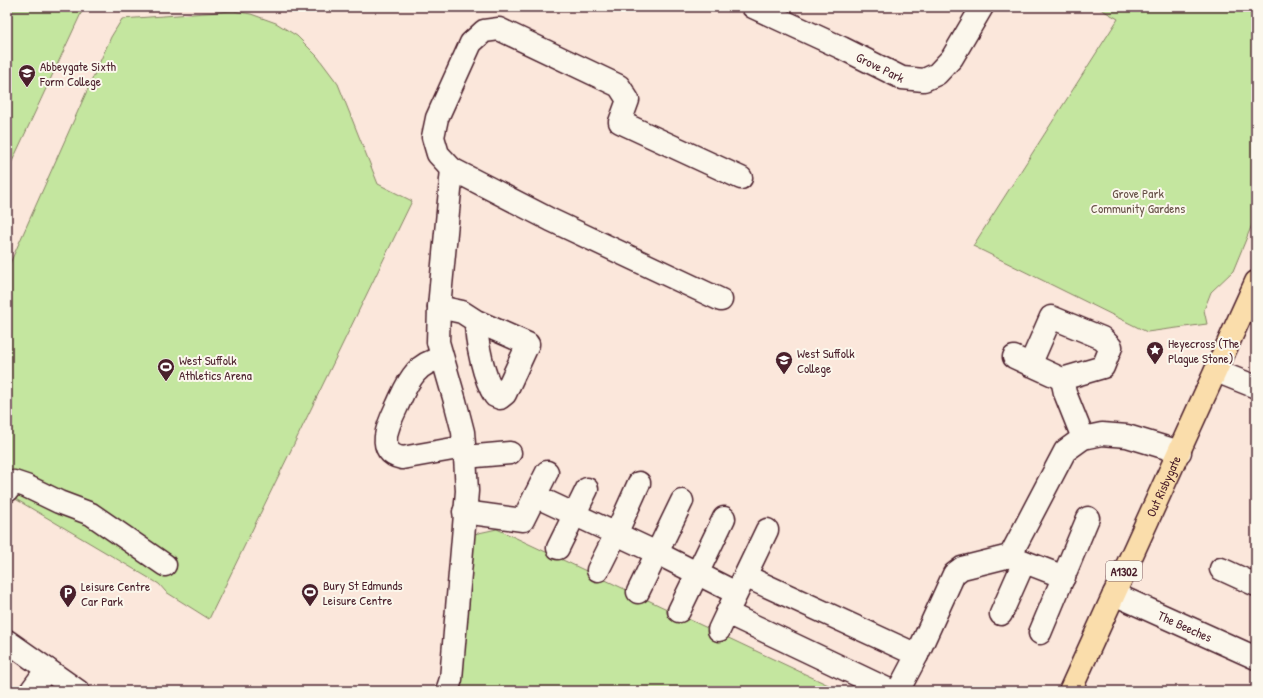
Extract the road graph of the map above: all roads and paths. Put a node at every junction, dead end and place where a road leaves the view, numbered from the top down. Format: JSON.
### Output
{"nodes":[{"id":1,"x":753,"y":7,"type":"edge"},
{"id":2,"x":982,"y":7,"type":"edge"},
{"id":3,"x":452,"y":169,"type":"junction"},
{"id":4,"x":741,"y":178,"type":"dead end"},
{"id":5,"x":1256,"y":282,"type":"edge"},
{"id":6,"x":721,"y":300,"type":"dead end"},
{"id":7,"x":439,"y":307,"type":"junction"},
{"id":8,"x":476,"y":321,"type":"dead end"},
{"id":9,"x":442,"y":358,"type":"junction"},
{"id":10,"x":1216,"y":371,"type":"junction"},
{"id":11,"x":1062,"y":379,"type":"junction"},
{"id":12,"x":1256,"y":387,"type":"edge"},
{"id":13,"x":1083,"y":438,"type":"junction"},
{"id":14,"x":465,"y":452,"type":"junction"},
{"id":15,"x":1180,"y":452,"type":"junction"},
{"id":16,"x":510,"y":453,"type":"dead end"},
{"id":17,"x":547,"y":472,"type":"dead end"},
{"id":18,"x":639,"y":483,"type":"dead end"},
{"id":19,"x":587,"y":489,"type":"dead end"},
{"id":20,"x":7,"y":491,"type":"edge"},
{"id":21,"x":535,"y":496,"type":"junction"},
{"id":22,"x":682,"y":501,"type":"dead end"},
{"id":23,"x":464,"y":512,"type":"junction"},
{"id":24,"x":574,"y":515,"type":"junction"},
{"id":25,"x":724,"y":518,"type":"dead end"},
{"id":26,"x":1088,"y":518,"type":"dead end"},
{"id":27,"x":767,"y":530,"type":"dead end"},
{"id":28,"x":616,"y":534,"type":"junction"},
{"id":29,"x":558,"y":548,"type":"dead end"},
{"id":30,"x":658,"y":553,"type":"junction"},
{"id":31,"x":1017,"y":559,"type":"junction"},
{"id":32,"x":165,"y":565,"type":"dead end"},
{"id":33,"x":1221,"y":569,"type":"dead end"},
{"id":34,"x":598,"y":570,"type":"dead end"},
{"id":35,"x":698,"y":573,"type":"junction"},
{"id":36,"x":1064,"y":577,"type":"junction"},
{"id":37,"x":740,"y":584,"type":"junction"},
{"id":38,"x":1256,"y":585,"type":"edge"},
{"id":39,"x":638,"y":592,"type":"dead end"},
{"id":40,"x":1114,"y":594,"type":"junction"},
{"id":41,"x":679,"y":611,"type":"dead end"},
{"id":42,"x":1001,"y":614,"type":"dead end"},
{"id":43,"x":1040,"y":633,"type":"dead end"},
{"id":44,"x":7,"y":641,"type":"edge"},
{"id":45,"x":917,"y":655,"type":"junction"},
{"id":46,"x":1256,"y":658,"type":"edge"},
{"id":47,"x":47,"y":669,"type":"junction"},
{"id":48,"x":31,"y":691,"type":"edge"},
{"id":49,"x":78,"y":691,"type":"edge"},
{"id":50,"x":448,"y":691,"type":"edge"},
{"id":51,"x":891,"y":691,"type":"edge"},
{"id":52,"x":898,"y":691,"type":"edge"},
{"id":53,"x":1070,"y":691,"type":"edge"}],
"edges":[{"from":1,"to":2,"type":"street","name":"Grove Park"},
{"from":3,"to":4,"type":"street"},
{"from":3,"to":6,"type":"street"},
{"from":3,"to":7,"type":"street"},
{"from":5,"to":10,"type":"main road","name":"Out Risbygate","number":"A1302"},
{"from":7,"to":8,"type":"street"},
{"from":7,"to":9,"type":"street"},
{"from":9,"to":14,"type":"street"},
{"from":9,"to":14,"type":"street"},
{"from":10,"to":12,"type":"street"},
{"from":10,"to":15,"type":"main road","name":"Out Risbygate","number":"A1302"},
{"from":11,"to":11,"type":"street"},
{"from":11,"to":13,"type":"street"},
{"from":13,"to":15,"type":"street"},
{"from":13,"to":31,"type":"street"},
{"from":14,"to":16,"type":"street"},
{"from":14,"to":23,"type":"street"},
{"from":15,"to":40,"type":"main road","name":"Out Risbygate","number":"A1302"},
{"from":17,"to":21,"type":"street"},
{"from":18,"to":28,"type":"street"},
{"from":19,"to":24,"type":"street"},
{"from":20,"to":32,"type":"street"},
{"from":21,"to":23,"type":"street"},
{"from":21,"to":24,"type":"street"},
{"from":22,"to":30,"type":"street"},
{"from":23,"to":50,"type":"street"},
{"from":24,"to":28,"type":"street"},
{"from":24,"to":29,"type":"street"},
{"from":25,"to":35,"type":"street"},
{"from":26,"to":36,"type":"street"},
{"from":27,"to":37,"type":"street"},
{"from":28,"to":30,"type":"street"},
{"from":28,"to":34,"type":"street"},
{"from":30,"to":35,"type":"street"},
{"from":30,"to":39,"type":"street"},
{"from":31,"to":36,"type":"street"},
{"from":31,"to":42,"type":"street"},
{"from":31,"to":45,"type":"street"},
{"from":33,"to":38,"type":"street"},
{"from":35,"to":37,"type":"street"},
{"from":35,"to":41,"type":"street"},
{"from":36,"to":43,"type":"street"},
{"from":37,"to":45,"type":"street"},
{"from":37,"to":51,"type":"street"},
{"from":40,"to":46,"type":"street","name":"The Beeches"},
{"from":40,"to":53,"type":"main road","name":"Out Risbygate","number":"A1302"},
{"from":44,"to":47,"type":"street"},
{"from":45,"to":52,"type":"street"},
{"from":47,"to":48,"type":"street"},
{"from":47,"to":49,"type":"street"}]}
